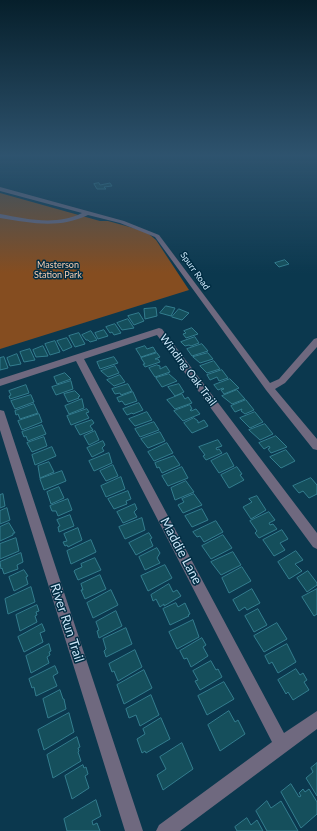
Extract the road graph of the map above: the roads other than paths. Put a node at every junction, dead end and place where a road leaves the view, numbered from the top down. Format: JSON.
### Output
{"nodes":[{"id":1,"x":21,"y":195,"type":"edge"},
{"id":2,"x":87,"y":213,"type":"junction"},
{"id":3,"x":0,"y":216,"type":"edge"},
{"id":4,"x":317,"y":341,"type":"edge"},
{"id":5,"x":79,"y":358,"type":"junction"},
{"id":6,"x":0,"y":384,"type":"edge"},
{"id":7,"x":269,"y":388,"type":"junction"},
{"id":8,"x":0,"y":414,"type":"edge"},
{"id":9,"x":317,"y":446,"type":"edge"},
{"id":10,"x":317,"y":543,"type":"edge"},
{"id":11,"x":317,"y":719,"type":"edge"},
{"id":12,"x":282,"y":745,"type":"junction"},
{"id":13,"x":134,"y":831,"type":"edge"},
{"id":14,"x":165,"y":831,"type":"edge"}],
"edges":[{"from":1,"to":2,"type":"street","name":"Spurr Road"},
{"from":2,"to":3,"type":"street"},
{"from":2,"to":7,"type":"street","name":"Spurr Road"},
{"from":4,"to":7,"type":"street"},
{"from":5,"to":6,"type":"street","name":"Winding Oak Trail"},
{"from":5,"to":10,"type":"street","name":"Winding Oak Trail"},
{"from":5,"to":12,"type":"street","name":"Maddie Lane"},
{"from":7,"to":9,"type":"street","name":"Spurr Road"},
{"from":8,"to":13,"type":"street","name":"River Run Trail"},
{"from":11,"to":12,"type":"street"},
{"from":12,"to":14,"type":"street"}]}
